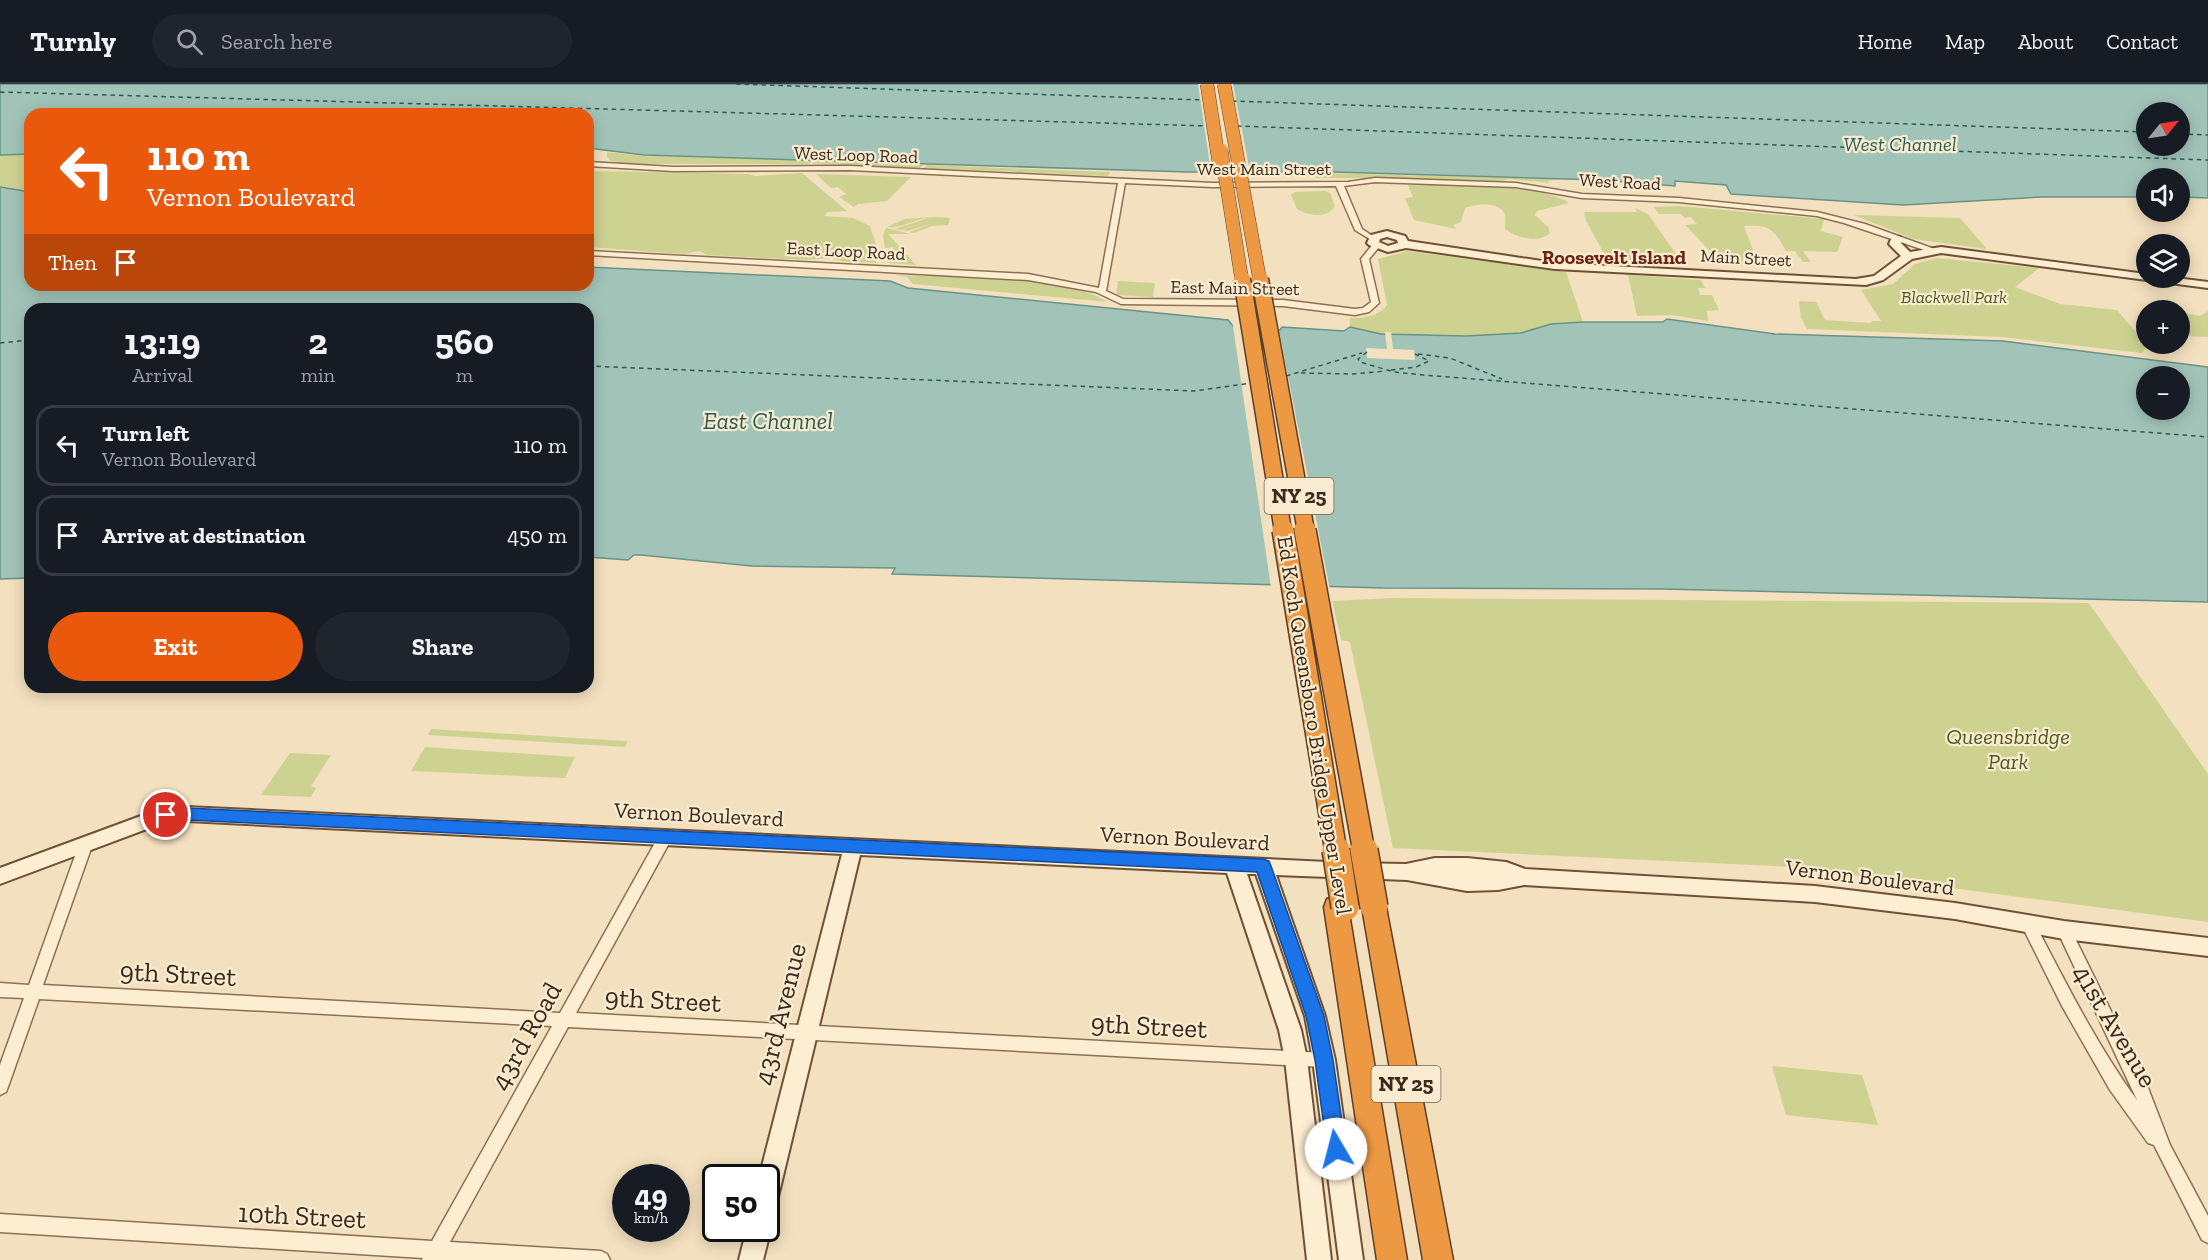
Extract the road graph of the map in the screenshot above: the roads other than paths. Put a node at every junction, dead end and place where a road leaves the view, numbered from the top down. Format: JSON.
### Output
{"nodes":[{"id":1,"x":1209,"y":84,"type":"edge"},
{"id":2,"x":1222,"y":84,"type":"edge"},
{"id":3,"x":594,"y":164,"type":"edge"},
{"id":4,"x":1122,"y":180,"type":"junction"},
{"id":5,"x":1339,"y":184,"type":"junction"},
{"id":6,"x":1896,"y":239,"type":"junction"},
{"id":7,"x":1374,"y":242,"type":"junction"},
{"id":8,"x":1936,"y":250,"type":"junction"},
{"id":9,"x":594,"y":253,"type":"edge"},
{"id":10,"x":1908,"y":257,"type":"junction"},
{"id":11,"x":2136,"y":276,"type":"edge"},
{"id":12,"x":2190,"y":283,"type":"edge"},
{"id":13,"x":2208,"y":285,"type":"edge"},
{"id":14,"x":1102,"y":292,"type":"junction"},
{"id":15,"x":666,"y":837,"type":"junction"},
{"id":16,"x":86,"y":843,"type":"junction"},
{"id":17,"x":852,"y":846,"type":"junction"},
{"id":18,"x":1234,"y":865,"type":"junction"},
{"id":19,"x":1263,"y":866,"type":"junction"},
{"id":20,"x":0,"y":876,"type":"edge"},
{"id":21,"x":1369,"y":907,"type":"junction"},
{"id":22,"x":2028,"y":924,"type":"junction"},
{"id":23,"x":2064,"y":930,"type":"junction"},
{"id":24,"x":2208,"y":947,"type":"edge"},
{"id":25,"x":0,"y":990,"type":"edge"},
{"id":26,"x":34,"y":992,"type":"junction"},
{"id":27,"x":564,"y":1020,"type":"junction"},
{"id":28,"x":805,"y":1034,"type":"junction"},
{"id":29,"x":1296,"y":1059,"type":"junction"},
{"id":30,"x":1324,"y":1060,"type":"junction"},
{"id":31,"x":0,"y":1087,"type":"edge"},
{"id":32,"x":2164,"y":1150,"type":"junction"},
{"id":33,"x":774,"y":1164,"type":"edge"},
{"id":34,"x":0,"y":1223,"type":"edge"},
{"id":35,"x":2208,"y":1234,"type":"edge"},
{"id":36,"x":756,"y":1242,"type":"edge"},
{"id":37,"x":434,"y":1255,"type":"edge"},
{"id":38,"x":601,"y":1260,"type":"edge"},
{"id":39,"x":752,"y":1260,"type":"edge"},
{"id":40,"x":1319,"y":1260,"type":"edge"},
{"id":41,"x":1352,"y":1260,"type":"edge"},
{"id":42,"x":1392,"y":1260,"type":"edge"},
{"id":43,"x":1400,"y":1260,"type":"edge"},
{"id":44,"x":1426,"y":1260,"type":"edge"},
{"id":45,"x":1438,"y":1260,"type":"edge"}],
"edges":[{"from":1,"to":42,"type":"highway","number":"NY 25","bridge":true},
{"from":1,"to":43,"type":"highway","name":"Ed Koch Queensboro Bridge Upper Level","bridge":true},
{"from":2,"to":21,"type":"highway","number":"NY 25","bridge":true},
{"from":3,"to":4,"type":"street","name":"West Loop Road"},
{"from":4,"to":5,"type":"street","name":"West Main Street"},
{"from":4,"to":14,"type":"street"},
{"from":5,"to":6,"type":"street","name":"West Road"},
{"from":5,"to":7,"type":"street","name":"West Main Street"},
{"from":6,"to":8,"type":"street","name":"Main Street"},
{"from":6,"to":10,"type":"main road"},
{"from":7,"to":10,"type":"main road","name":"Main Street"},
{"from":7,"to":14,"type":"street","name":"East Main Street"},
{"from":8,"to":10,"type":"main road","name":"Main Street"},
{"from":8,"to":11,"type":"main road","name":"Main Street"},
{"from":9,"to":14,"type":"street","name":"East Loop Road"},
{"from":12,"to":13,"type":"main road"},
{"from":15,"to":16,"type":"main road","name":"Vernon Boulevard"},
{"from":15,"to":17,"type":"main road","name":"Vernon Boulevard"},
{"from":15,"to":27,"type":"street","name":"43rd Road"},
{"from":16,"to":20,"type":"main road","name":"Vernon Boulevard"},
{"from":16,"to":26,"type":"street"},
{"from":17,"to":18,"type":"main road","name":"Vernon Boulevard"},
{"from":17,"to":28,"type":"main road","name":"43rd Avenue"},
{"from":18,"to":19,"type":"main road","name":"Vernon Boulevard"},
{"from":18,"to":29,"type":"main road"},
{"from":19,"to":22,"type":"main road","name":"Vernon Boulevard"},
{"from":19,"to":30,"type":"main road"},
{"from":21,"to":44,"type":"highway"},
{"from":21,"to":45,"type":"highway","number":"NY 25"},
{"from":22,"to":23,"type":"main road","name":"Vernon Boulevard"},
{"from":22,"to":32,"type":"street","name":"41st Avenue"},
{"from":23,"to":24,"type":"main road","name":"Vernon Boulevard"},
{"from":23,"to":32,"type":"street","name":"41st Avenue"},
{"from":25,"to":26,"type":"street","name":"9th Street"},
{"from":26,"to":27,"type":"street","name":"9th Street"},
{"from":26,"to":31,"type":"street"},
{"from":27,"to":28,"type":"street","name":"9th Street"},
{"from":27,"to":37,"type":"street","name":"43rd Road"},
{"from":28,"to":29,"type":"street","name":"9th Street"},
{"from":28,"to":33,"type":"main road","name":"43rd Avenue"},
{"from":29,"to":30,"type":"street","name":"9th Street"},
{"from":29,"to":40,"type":"main road"},
{"from":30,"to":41,"type":"main road"},
{"from":32,"to":35,"type":"street","name":"41st Avenue"},
{"from":34,"to":37,"type":"street","name":"10th Street"},
{"from":36,"to":39,"type":"main road"},
{"from":37,"to":38,"type":"street","name":"10th Street"}]}
